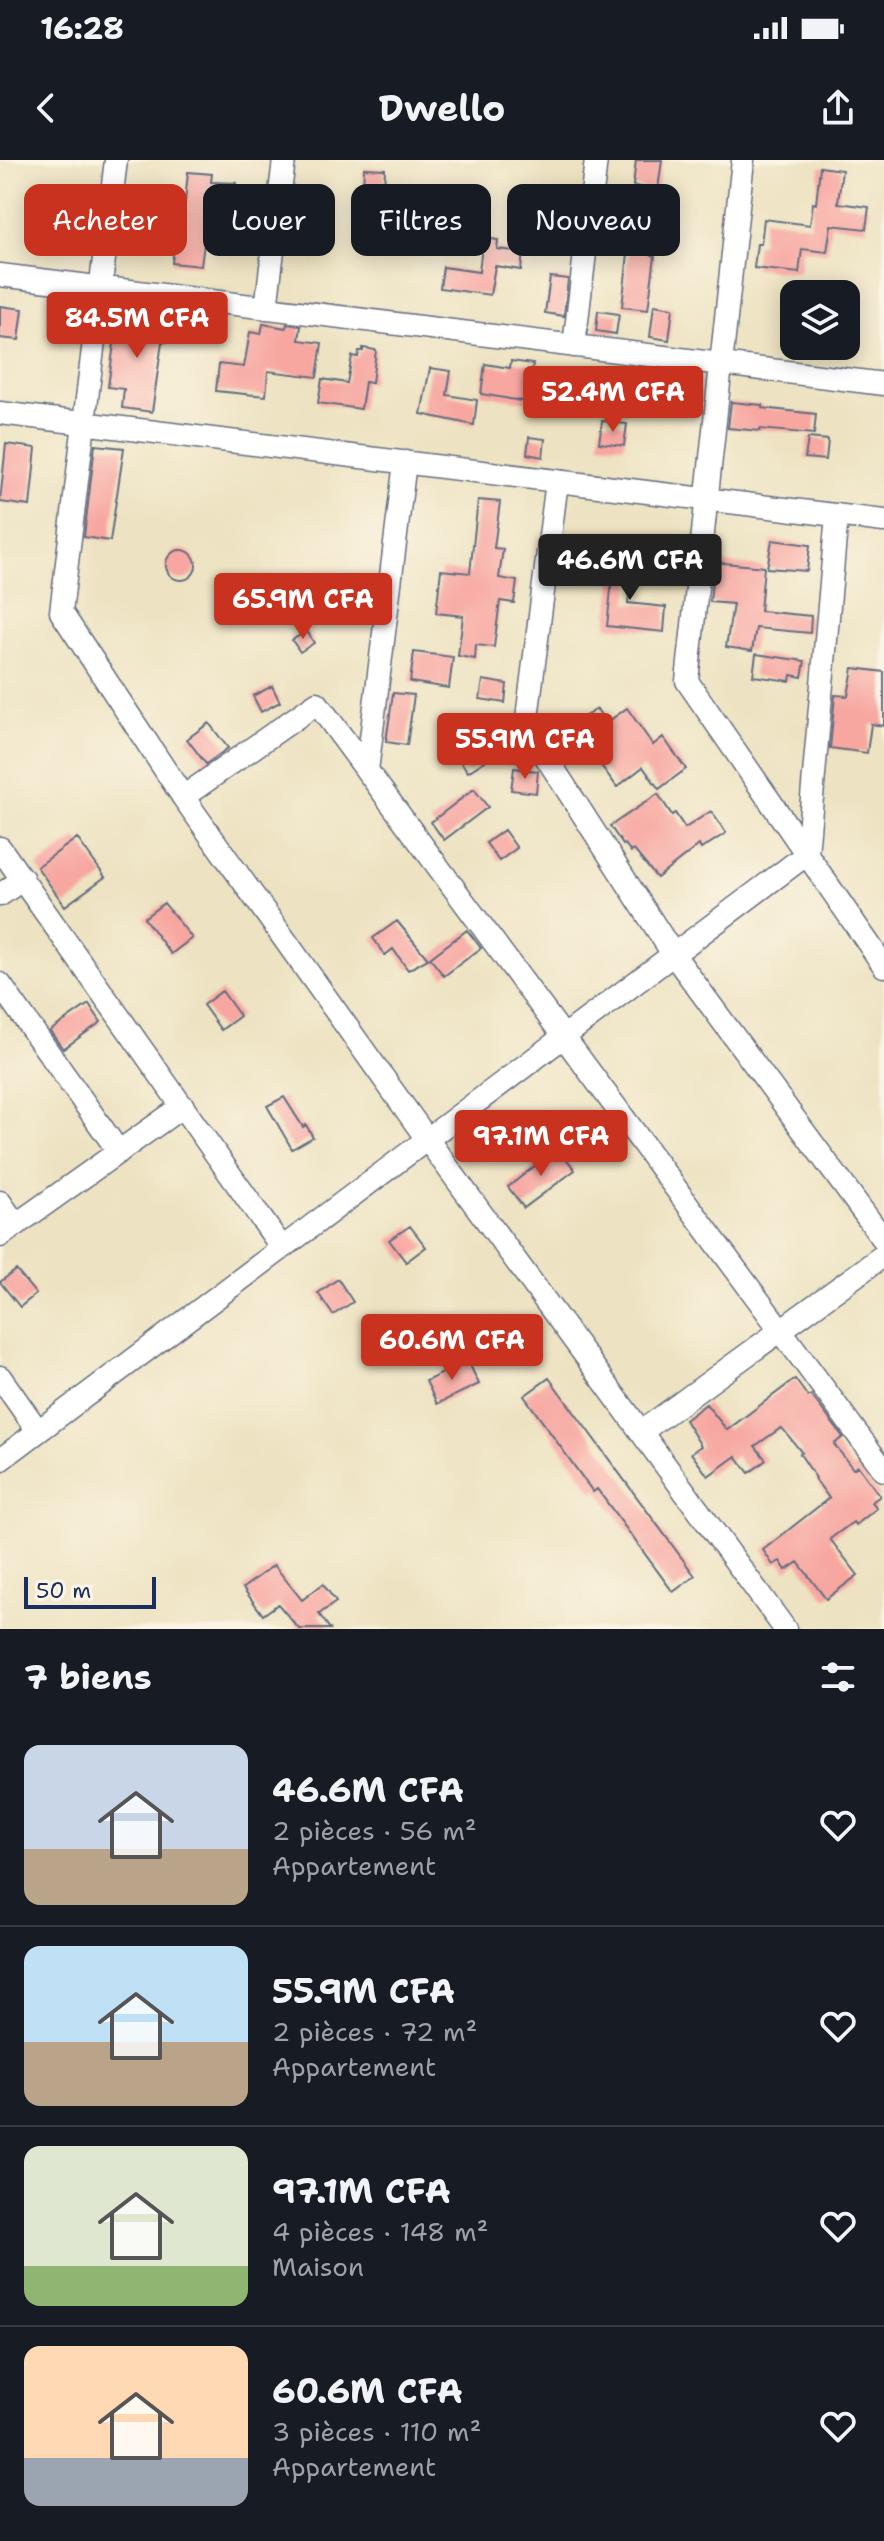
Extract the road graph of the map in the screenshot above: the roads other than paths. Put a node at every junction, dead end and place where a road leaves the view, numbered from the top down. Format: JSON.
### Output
{"nodes":[{"id":1,"x":116,"y":160,"type":"edge"},
{"id":2,"x":284,"y":160,"type":"edge"},
{"id":3,"x":596,"y":160,"type":"edge"},
{"id":4,"x":743,"y":160,"type":"edge"},
{"id":5,"x":0,"y":275,"type":"edge"},
{"id":6,"x":100,"y":287,"type":"junction"},
{"id":7,"x":266,"y":308,"type":"junction"},
{"id":8,"x":574,"y":346,"type":"junction"},
{"id":9,"x":721,"y":364,"type":"junction"},
{"id":10,"x":884,"y":384,"type":"edge"},
{"id":11,"x":0,"y":413,"type":"edge"},
{"id":12,"x":84,"y":423,"type":"junction"},
{"id":13,"x":405,"y":462,"type":"junction"},
{"id":14,"x":557,"y":481,"type":"junction"},
{"id":15,"x":707,"y":499,"type":"junction"},
{"id":16,"x":837,"y":515,"type":"junction"},
{"id":17,"x":884,"y":521,"type":"edge"},
{"id":18,"x":367,"y":771,"type":"junction"},
{"id":19,"x":183,"y":797,"type":"junction"},
{"id":20,"x":0,"y":848,"type":"edge"},
{"id":21,"x":807,"y":854,"type":"junction"},
{"id":22,"x":23,"y":879,"type":"junction"},
{"id":23,"x":0,"y":895,"type":"edge"},
{"id":24,"x":673,"y":954,"type":"junction"},
{"id":25,"x":884,"y":966,"type":"edge"},
{"id":26,"x":0,"y":984,"type":"edge"},
{"id":27,"x":563,"y":1037,"type":"junction"},
{"id":28,"x":183,"y":1106,"type":"junction"},
{"id":29,"x":427,"y":1139,"type":"junction"},
{"id":30,"x":119,"y":1152,"type":"junction"},
{"id":31,"x":0,"y":1202,"type":"edge"},
{"id":32,"x":8,"y":1230,"type":"edge"},
{"id":33,"x":884,"y":1240,"type":"edge"},
{"id":34,"x":282,"y":1248,"type":"junction"},
{"id":35,"x":884,"y":1255,"type":"edge"},
{"id":36,"x":780,"y":1330,"type":"junction"},
{"id":37,"x":0,"y":1377,"type":"edge"},
{"id":38,"x":38,"y":1431,"type":"junction"},
{"id":39,"x":641,"y":1432,"type":"junction"},
{"id":40,"x":0,"y":1460,"type":"edge"},
{"id":41,"x":884,"y":1470,"type":"edge"},
{"id":42,"x":785,"y":1629,"type":"edge"}],
"edges":[{"from":1,"to":6,"type":"street"},
{"from":2,"to":7,"type":"street"},
{"from":3,"to":8,"type":"street"},
{"from":4,"to":9,"type":"street"},
{"from":5,"to":6,"type":"street"},
{"from":6,"to":7,"type":"street"},
{"from":6,"to":12,"type":"street"},
{"from":7,"to":8,"type":"street"},
{"from":8,"to":9,"type":"street"},
{"from":9,"to":10,"type":"street"},
{"from":9,"to":15,"type":"street"},
{"from":11,"to":12,"type":"street"},
{"from":12,"to":13,"type":"street"},
{"from":12,"to":19,"type":"street"},
{"from":13,"to":14,"type":"street"},
{"from":13,"to":18,"type":"street"},
{"from":14,"to":15,"type":"street"},
{"from":14,"to":24,"type":"street"},
{"from":15,"to":16,"type":"street"},
{"from":15,"to":21,"type":"street"},
{"from":16,"to":17,"type":"street"},
{"from":16,"to":21,"type":"street"},
{"from":18,"to":19,"type":"street"},
{"from":18,"to":27,"type":"street"},
{"from":19,"to":29,"type":"street"},
{"from":20,"to":22,"type":"street"},
{"from":21,"to":24,"type":"street"},
{"from":21,"to":25,"type":"street"},
{"from":22,"to":23,"type":"street"},
{"from":22,"to":28,"type":"street"},
{"from":24,"to":27,"type":"street"},
{"from":24,"to":33,"type":"street"},
{"from":26,"to":30,"type":"street"},
{"from":27,"to":29,"type":"street"},
{"from":27,"to":36,"type":"street"},
{"from":28,"to":30,"type":"street"},
{"from":28,"to":34,"type":"street"},
{"from":29,"to":34,"type":"street"},
{"from":29,"to":39,"type":"street"},
{"from":30,"to":32,"type":"street"},
{"from":31,"to":32,"type":"street"},
{"from":34,"to":38,"type":"street"},
{"from":35,"to":36,"type":"street"},
{"from":36,"to":39,"type":"street"},
{"from":36,"to":41,"type":"street"},
{"from":37,"to":38,"type":"street"},
{"from":38,"to":40,"type":"street"},
{"from":39,"to":42,"type":"street"}]}
